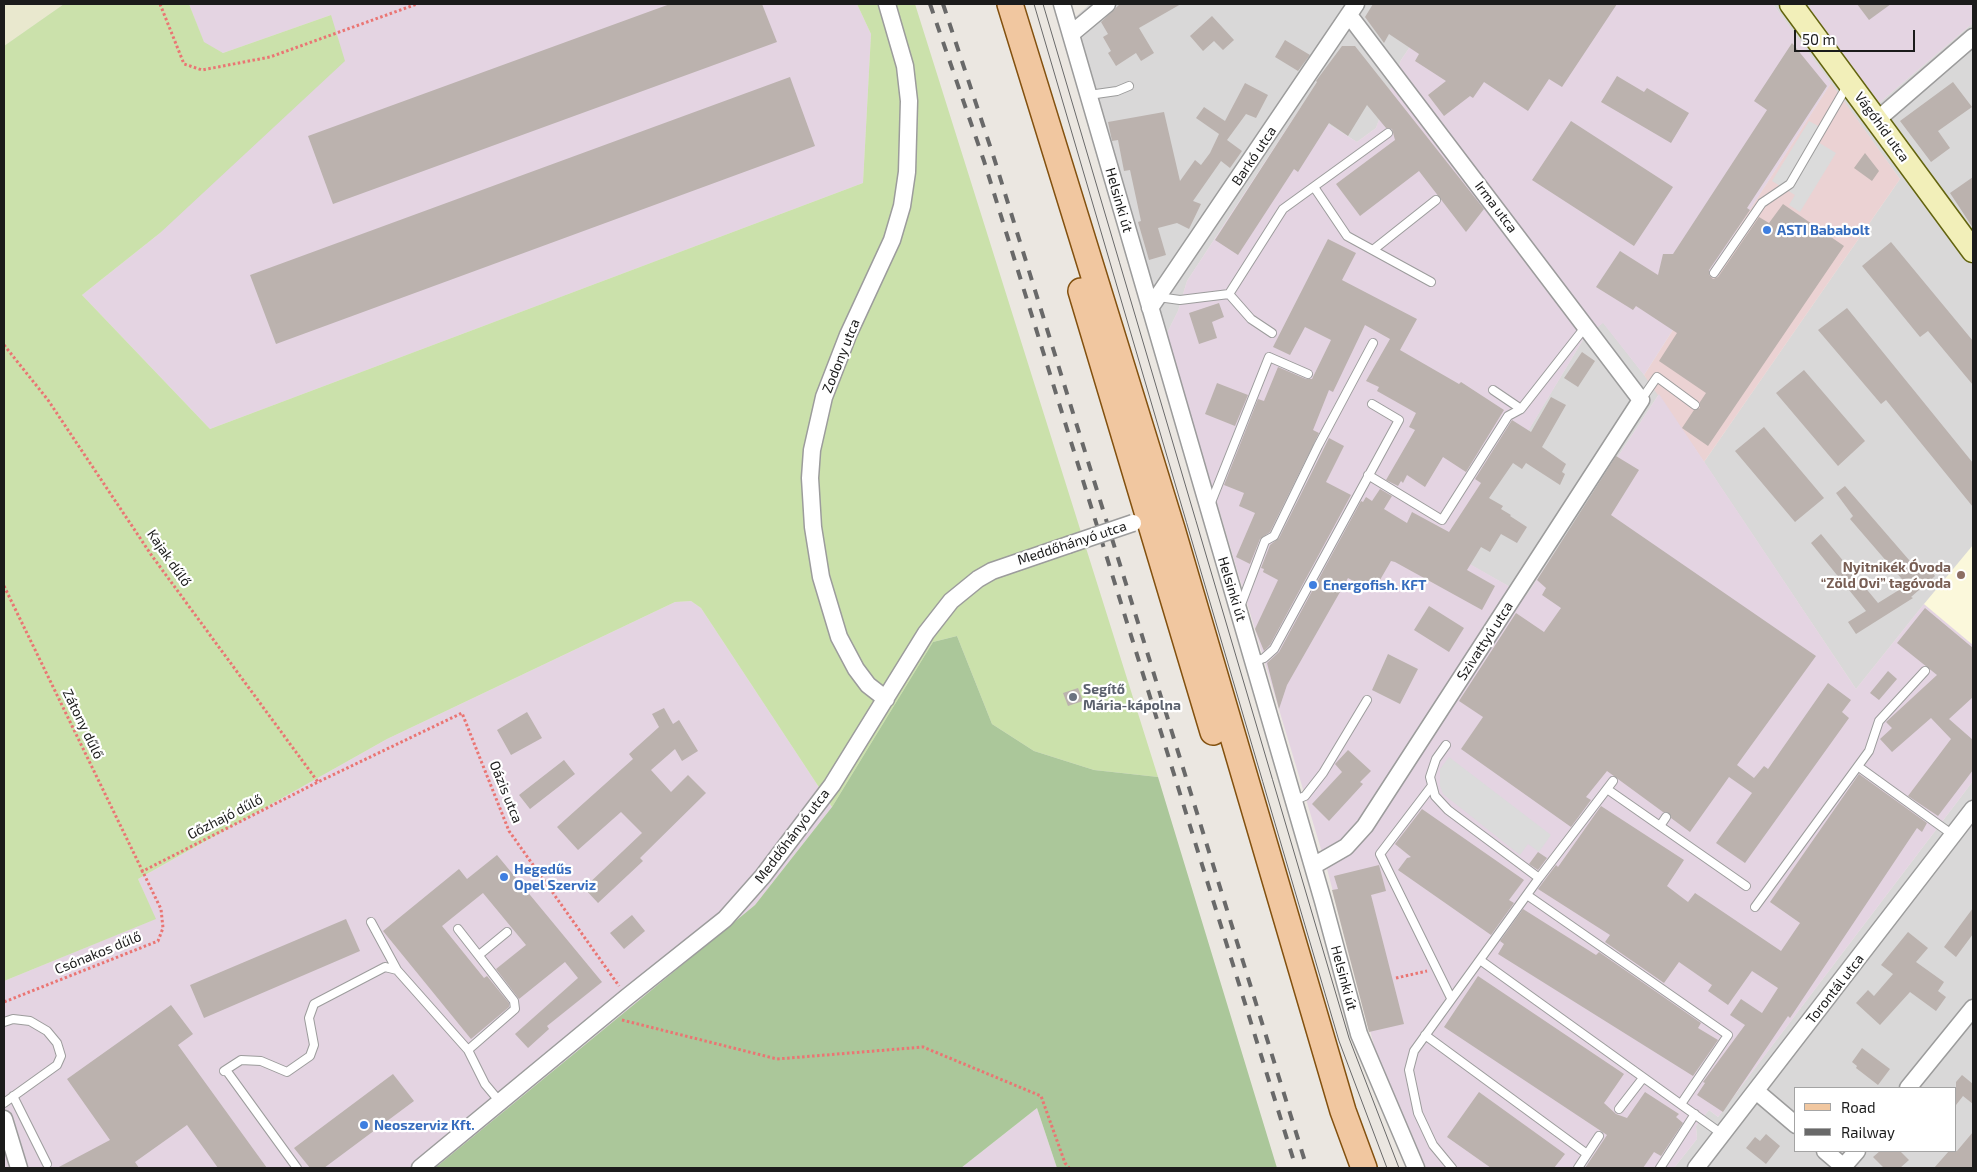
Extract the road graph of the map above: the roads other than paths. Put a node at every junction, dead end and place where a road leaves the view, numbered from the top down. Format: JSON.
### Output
{"nodes":[{"id":1,"x":887,"y":4,"type":"edge"},
{"id":2,"x":995,"y":4,"type":"edge"},
{"id":3,"x":1010,"y":4,"type":"edge"},
{"id":4,"x":1062,"y":4,"type":"edge"},
{"id":5,"x":1107,"y":4,"type":"edge"},
{"id":6,"x":1791,"y":4,"type":"edge"},
{"id":7,"x":1352,"y":10,"type":"edge"},
{"id":8,"x":1071,"y":34,"type":"junction"},
{"id":9,"x":1973,"y":37,"type":"edge"},
{"id":10,"x":1849,"y":82,"type":"junction"},
{"id":11,"x":1129,"y":86,"type":"dead end"},
{"id":12,"x":1089,"y":95,"type":"junction"},
{"id":13,"x":1877,"y":120,"type":"junction"},
{"id":14,"x":1388,"y":133,"type":"dead end"},
{"id":15,"x":1314,"y":187,"type":"junction"},
{"id":16,"x":1436,"y":200,"type":"dead end"},
{"id":17,"x":1373,"y":250,"type":"junction"},
{"id":18,"x":1973,"y":251,"type":"edge"},
{"id":19,"x":1714,"y":273,"type":"dead end"},
{"id":20,"x":1432,"y":282,"type":"dead end"},
{"id":21,"x":1230,"y":294,"type":"junction"},
{"id":22,"x":1154,"y":302,"type":"junction"},
{"id":23,"x":1586,"y":325,"type":"junction"},
{"id":24,"x":1272,"y":333,"type":"dead end"},
{"id":25,"x":1373,"y":343,"type":"dead end"},
{"id":26,"x":1308,"y":374,"type":"dead end"},
{"id":27,"x":1493,"y":390,"type":"dead end"},
{"id":28,"x":1641,"y":400,"type":"junction"},
{"id":29,"x":1372,"y":404,"type":"dead end"},
{"id":30,"x":1695,"y":405,"type":"dead end"},
{"id":31,"x":1521,"y":409,"type":"junction"},
{"id":32,"x":1368,"y":475,"type":"junction"},
{"id":33,"x":1161,"y":495,"type":"junction"},
{"id":34,"x":1208,"y":510,"type":"junction"},
{"id":35,"x":1141,"y":521,"type":"junction"},
{"id":36,"x":1172,"y":529,"type":"junction"},
{"id":37,"x":1238,"y":610,"type":"junction"},
{"id":38,"x":1253,"y":662,"type":"junction"},
{"id":39,"x":1925,"y":671,"type":"dead end"},
{"id":40,"x":886,"y":699,"type":"junction"},
{"id":41,"x":1367,"y":700,"type":"dead end"},
{"id":42,"x":1446,"y":744,"type":"dead end"},
{"id":43,"x":1858,"y":767,"type":"junction"},
{"id":44,"x":1613,"y":781,"type":"dead end"},
{"id":45,"x":1431,"y":787,"type":"junction"},
{"id":46,"x":1607,"y":789,"type":"junction"},
{"id":47,"x":1293,"y":801,"type":"junction"},
{"id":48,"x":1973,"y":808,"type":"edge"},
{"id":49,"x":1666,"y":817,"type":"dead end"},
{"id":50,"x":1660,"y":826,"type":"junction"},
{"id":51,"x":1953,"y":835,"type":"junction"},
{"id":52,"x":1313,"y":866,"type":"junction"},
{"id":53,"x":1539,"y":878,"type":"junction"},
{"id":54,"x":1746,"y":886,"type":"dead end"},
{"id":55,"x":1527,"y":895,"type":"junction"},
{"id":56,"x":1755,"y":907,"type":"dead end"},
{"id":57,"x":371,"y":922,"type":"dead end"},
{"id":58,"x":458,"y":929,"type":"dead end"},
{"id":59,"x":507,"y":932,"type":"dead end"},
{"id":60,"x":479,"y":955,"type":"junction"},
{"id":61,"x":1480,"y":960,"type":"junction"},
{"id":62,"x":397,"y":970,"type":"junction"},
{"id":63,"x":1452,"y":998,"type":"junction"},
{"id":64,"x":1973,"y":1008,"type":"edge"},
{"id":65,"x":4,"y":1022,"type":"edge"},
{"id":66,"x":1425,"y":1035,"type":"junction"},
{"id":67,"x":468,"y":1050,"type":"junction"},
{"id":68,"x":1643,"y":1078,"type":"junction"},
{"id":69,"x":1909,"y":1087,"type":"edge"},
{"id":70,"x":1756,"y":1091,"type":"junction"},
{"id":71,"x":13,"y":1096,"type":"junction"},
{"id":72,"x":4,"y":1102,"type":"edge"},
{"id":73,"x":500,"y":1102,"type":"junction"},
{"id":74,"x":1681,"y":1104,"type":"junction"},
{"id":75,"x":1620,"y":1110,"type":"dead end"},
{"id":76,"x":1695,"y":1114,"type":"junction"},
{"id":77,"x":4,"y":1119,"type":"edge"},
{"id":78,"x":1794,"y":1123,"type":"edge"},
{"id":79,"x":1722,"y":1134,"type":"junction"},
{"id":80,"x":1599,"y":1136,"type":"dead end"},
{"id":81,"x":1826,"y":1152,"type":"edge"},
{"id":82,"x":1856,"y":1152,"type":"edge"},
{"id":83,"x":1587,"y":1154,"type":"junction"},
{"id":84,"x":47,"y":1164,"type":"dead end"},
{"id":85,"x":19,"y":1168,"type":"edge"},
{"id":86,"x":297,"y":1168,"type":"edge"},
{"id":87,"x":420,"y":1168,"type":"edge"},
{"id":88,"x":1346,"y":1168,"type":"edge"},
{"id":89,"x":1364,"y":1168,"type":"edge"},
{"id":90,"x":1416,"y":1168,"type":"edge"},
{"id":91,"x":1452,"y":1168,"type":"edge"},
{"id":92,"x":1578,"y":1168,"type":"edge"},
{"id":93,"x":1660,"y":1168,"type":"edge"},
{"id":94,"x":1696,"y":1168,"type":"edge"},
{"id":95,"x":1844,"y":1168,"type":"edge"}],
"edges":[{"from":1,"to":40,"type":"street","name":"Zodony utca"},
{"from":2,"to":35,"type":"main road"},
{"from":3,"to":33,"type":"main road"},
{"from":4,"to":8,"type":"street","name":"Helsinki út"},
{"from":5,"to":8,"type":"street"},
{"from":6,"to":10,"type":"street","name":"Vágóhíd utca"},
{"from":7,"to":22,"type":"street","name":"Barkó utca"},
{"from":7,"to":23,"type":"street","name":"Irma utca"},
{"from":8,"to":12,"type":"street","name":"Helsinki út"},
{"from":9,"to":13,"type":"street"},
{"from":10,"to":13,"type":"street","name":"Vágóhíd utca"},
{"from":10,"to":19,"type":"lane"},
{"from":11,"to":12,"type":"lane"},
{"from":12,"to":22,"type":"street","name":"Helsinki út"},
{"from":13,"to":18,"type":"street","name":"Vágóhíd utca"},
{"from":14,"to":15,"type":"lane"},
{"from":15,"to":17,"type":"lane"},
{"from":15,"to":21,"type":"lane"},
{"from":16,"to":17,"type":"lane"},
{"from":17,"to":20,"type":"lane"},
{"from":21,"to":22,"type":"lane"},
{"from":21,"to":24,"type":"lane"},
{"from":22,"to":34,"type":"street","name":"Helsinki út"},
{"from":23,"to":28,"type":"street","name":"Irma utca"},
{"from":23,"to":31,"type":"lane"},
{"from":25,"to":37,"type":"lane"},
{"from":26,"to":34,"type":"lane"},
{"from":27,"to":31,"type":"lane"},
{"from":28,"to":30,"type":"lane"},
{"from":28,"to":52,"type":"street","name":"Szivattyú utca"},
{"from":29,"to":32,"type":"lane"},
{"from":31,"to":32,"type":"lane"},
{"from":32,"to":38,"type":"lane"},
{"from":33,"to":35,"type":"main road"},
{"from":33,"to":36,"type":"main road"},
{"from":34,"to":37,"type":"street","name":"Helsinki út"},
{"from":35,"to":36,"type":"main road"},
{"from":35,"to":40,"type":"street","name":"Meddőhányó utca","bridge":true},
{"from":35,"to":88,"type":"main road"},
{"from":36,"to":89,"type":"main road"},
{"from":37,"to":38,"type":"street","name":"Helsinki út"},
{"from":38,"to":47,"type":"street","name":"Helsinki út"},
{"from":39,"to":43,"type":"lane"},
{"from":40,"to":73,"type":"street","name":"Meddőhányó utca"},
{"from":41,"to":47,"type":"lane"},
{"from":42,"to":45,"type":"lane"},
{"from":43,"to":51,"type":"lane"},
{"from":43,"to":56,"type":"lane"},
{"from":44,"to":46,"type":"lane"},
{"from":45,"to":53,"type":"lane"},
{"from":45,"to":63,"type":"lane"},
{"from":46,"to":50,"type":"lane"},
{"from":46,"to":53,"type":"lane"},
{"from":47,"to":52,"type":"street","name":"Helsinki út"},
{"from":48,"to":51,"type":"street","name":"Torontál utca"},
{"from":49,"to":50,"type":"lane"},
{"from":50,"to":54,"type":"lane"},
{"from":51,"to":70,"type":"street","name":"Torontál utca"},
{"from":52,"to":90,"type":"street","name":"Helsinki út"},
{"from":53,"to":55,"type":"lane"},
{"from":55,"to":61,"type":"lane"},
{"from":55,"to":74,"type":"lane"},
{"from":57,"to":62,"type":"lane"},
{"from":58,"to":60,"type":"lane"},
{"from":59,"to":60,"type":"lane"},
{"from":60,"to":67,"type":"lane"},
{"from":61,"to":63,"type":"lane"},
{"from":61,"to":68,"type":"lane"},
{"from":62,"to":67,"type":"lane"},
{"from":62,"to":86,"type":"lane"},
{"from":63,"to":66,"type":"lane"},
{"from":64,"to":69,"type":"street"},
{"from":65,"to":71,"type":"lane"},
{"from":66,"to":83,"type":"lane"},
{"from":66,"to":91,"type":"lane"},
{"from":67,"to":73,"type":"lane"},
{"from":68,"to":74,"type":"lane"},
{"from":68,"to":75,"type":"lane"},
{"from":70,"to":78,"type":"street"},
{"from":70,"to":79,"type":"street","name":"Torontál utca"},
{"from":71,"to":72,"type":"lane"},
{"from":71,"to":84,"type":"lane"},
{"from":73,"to":87,"type":"street","name":"Meddőhányó utca"},
{"from":74,"to":76,"type":"lane"},
{"from":76,"to":79,"type":"lane"},
{"from":76,"to":93,"type":"lane"},
{"from":77,"to":85,"type":"street"},
{"from":79,"to":94,"type":"street","name":"Torontál utca"},
{"from":80,"to":83,"type":"lane"},
{"from":81,"to":95,"type":"street"},
{"from":82,"to":95,"type":"street"},
{"from":83,"to":92,"type":"lane"}]}
